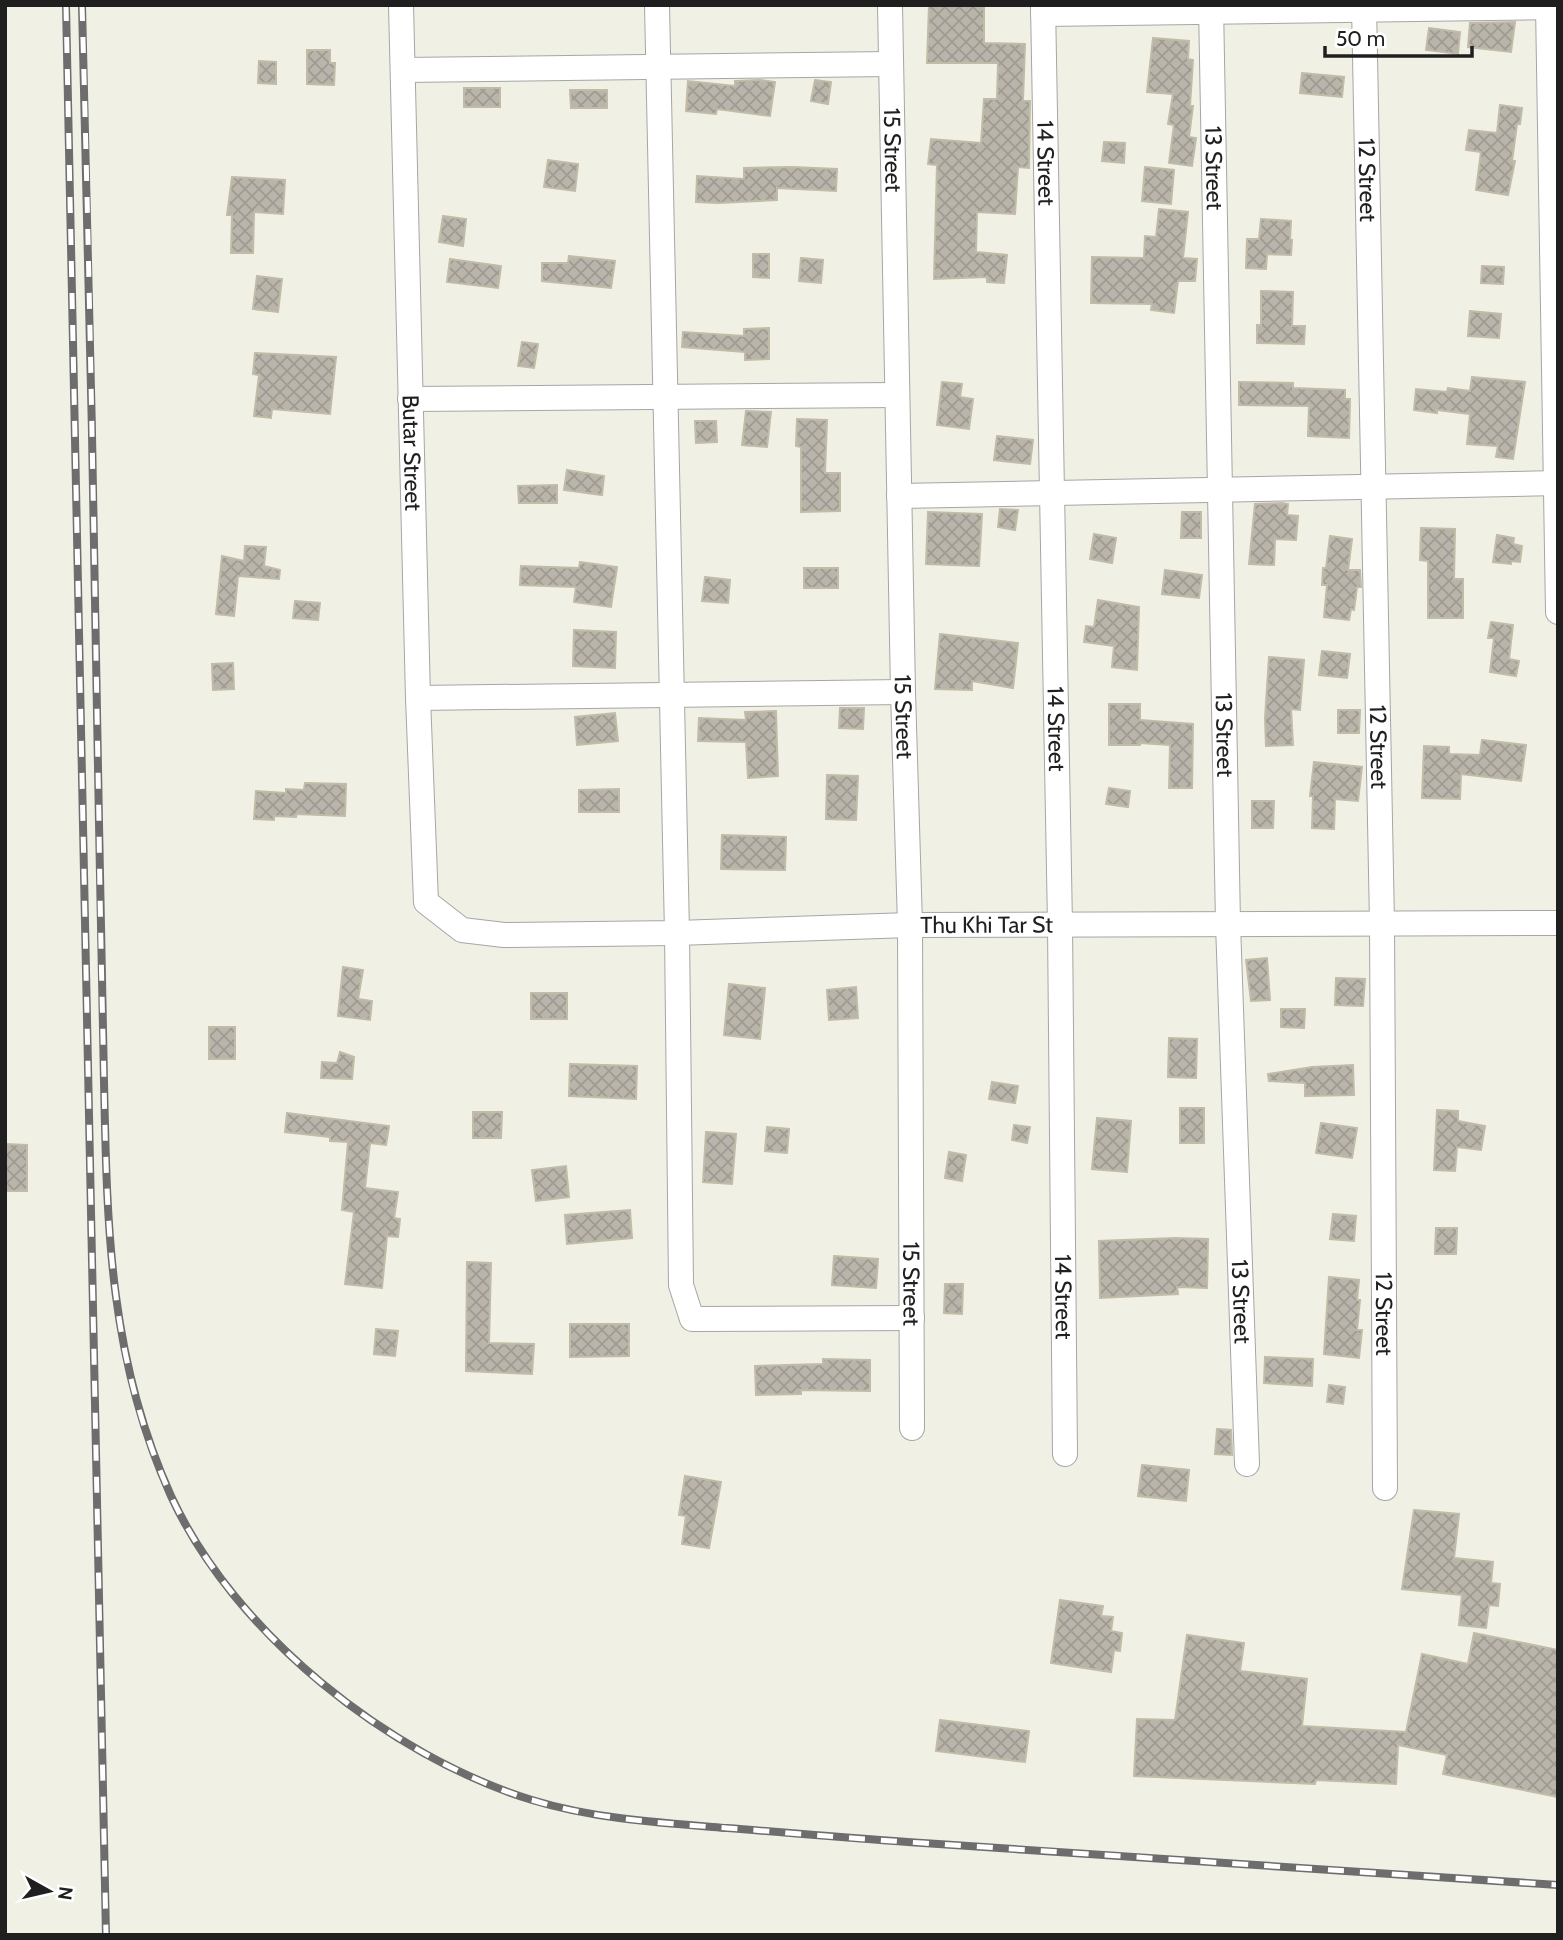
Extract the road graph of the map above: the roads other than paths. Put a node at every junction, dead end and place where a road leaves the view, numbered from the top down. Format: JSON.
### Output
{"nodes":[{"id":1,"x":401,"y":5,"type":"edge"},
{"id":2,"x":657,"y":5,"type":"edge"},
{"id":3,"x":890,"y":5,"type":"edge"},
{"id":4,"x":1551,"y":6,"type":"edge"},
{"id":5,"x":1364,"y":7,"type":"edge"},
{"id":6,"x":1211,"y":8,"type":"edge"},
{"id":7,"x":1043,"y":9,"type":"edge"},
{"id":8,"x":891,"y":64,"type":"junction"},
{"id":9,"x":658,"y":67,"type":"junction"},
{"id":10,"x":403,"y":70,"type":"junction"},
{"id":11,"x":897,"y":395,"type":"junction"},
{"id":12,"x":666,"y":397,"type":"junction"},
{"id":13,"x":411,"y":399,"type":"junction"},
{"id":14,"x":1557,"y":483,"type":"edge"},
{"id":15,"x":1374,"y":487,"type":"junction"},
{"id":16,"x":1220,"y":490,"type":"junction"},
{"id":17,"x":1052,"y":493,"type":"junction"},
{"id":18,"x":899,"y":496,"type":"junction"},
{"id":19,"x":1558,"y":612,"type":"edge"},
{"id":20,"x":903,"y":692,"type":"junction"},
{"id":21,"x":672,"y":695,"type":"junction"},
{"id":22,"x":418,"y":698,"type":"junction"},
{"id":23,"x":426,"y":902,"type":"joint"},
{"id":24,"x":1382,"y":923,"type":"junction"},
{"id":25,"x":1558,"y":923,"type":"edge"},
{"id":26,"x":1228,"y":924,"type":"junction"},
{"id":27,"x":910,"y":925,"type":"junction"},
{"id":28,"x":1060,"y":925,"type":"junction"},
{"id":29,"x":677,"y":933,"type":"junction"},
{"id":30,"x":912,"y":1318,"type":"junction"},
{"id":31,"x":912,"y":1428,"type":"dead end"},
{"id":32,"x":1065,"y":1454,"type":"dead end"},
{"id":33,"x":1247,"y":1464,"type":"dead end"},
{"id":34,"x":1385,"y":1488,"type":"dead end"}],
"edges":[{"from":1,"to":10,"type":"street","name":"Butar Street"},
{"from":2,"to":9,"type":"street"},
{"from":3,"to":8,"type":"street","name":"15 Street"},
{"from":4,"to":5,"type":"street"},
{"from":4,"to":14,"type":"street"},
{"from":5,"to":6,"type":"street"},
{"from":5,"to":15,"type":"street","name":"12 Street"},
{"from":6,"to":7,"type":"street"},
{"from":6,"to":16,"type":"street","name":"13 Street"},
{"from":7,"to":17,"type":"street","name":"14 Street"},
{"from":8,"to":9,"type":"street"},
{"from":8,"to":11,"type":"street","name":"15 Street"},
{"from":9,"to":10,"type":"street"},
{"from":9,"to":12,"type":"street"},
{"from":10,"to":13,"type":"street","name":"Butar Street"},
{"from":11,"to":12,"type":"street"},
{"from":11,"to":18,"type":"street","name":"15 Street"},
{"from":12,"to":13,"type":"street"},
{"from":12,"to":21,"type":"street"},
{"from":13,"to":22,"type":"street","name":"Butar Street"},
{"from":14,"to":15,"type":"street"},
{"from":14,"to":19,"type":"street"},
{"from":15,"to":16,"type":"street"},
{"from":15,"to":24,"type":"street","name":"12 Street"},
{"from":16,"to":17,"type":"street"},
{"from":16,"to":26,"type":"street","name":"13 Street"},
{"from":17,"to":18,"type":"street"},
{"from":17,"to":28,"type":"street","name":"14 Street"},
{"from":18,"to":20,"type":"street","name":"15 Street"},
{"from":20,"to":21,"type":"street"},
{"from":20,"to":27,"type":"street","name":"15 Street"},
{"from":21,"to":22,"type":"street"},
{"from":21,"to":29,"type":"street"},
{"from":22,"to":23,"type":"street","name":"Butar Street"},
{"from":23,"to":29,"type":"street","name":"Thu Khi Tar St"},
{"from":24,"to":25,"type":"street","name":"Thu Khi Tar St"},
{"from":24,"to":26,"type":"street","name":"Thu Khi Tar St"},
{"from":24,"to":34,"type":"street","name":"12 Street"},
{"from":26,"to":28,"type":"street","name":"Thu Khi Tar St"},
{"from":26,"to":33,"type":"street","name":"13 Street"},
{"from":27,"to":28,"type":"street","name":"Thu Khi Tar St"},
{"from":27,"to":29,"type":"street","name":"Thu Khi Tar St"},
{"from":27,"to":30,"type":"street","name":"15 Street"},
{"from":28,"to":32,"type":"street","name":"14 Street"},
{"from":29,"to":30,"type":"street"},
{"from":30,"to":31,"type":"street","name":"15 Street"}]}
